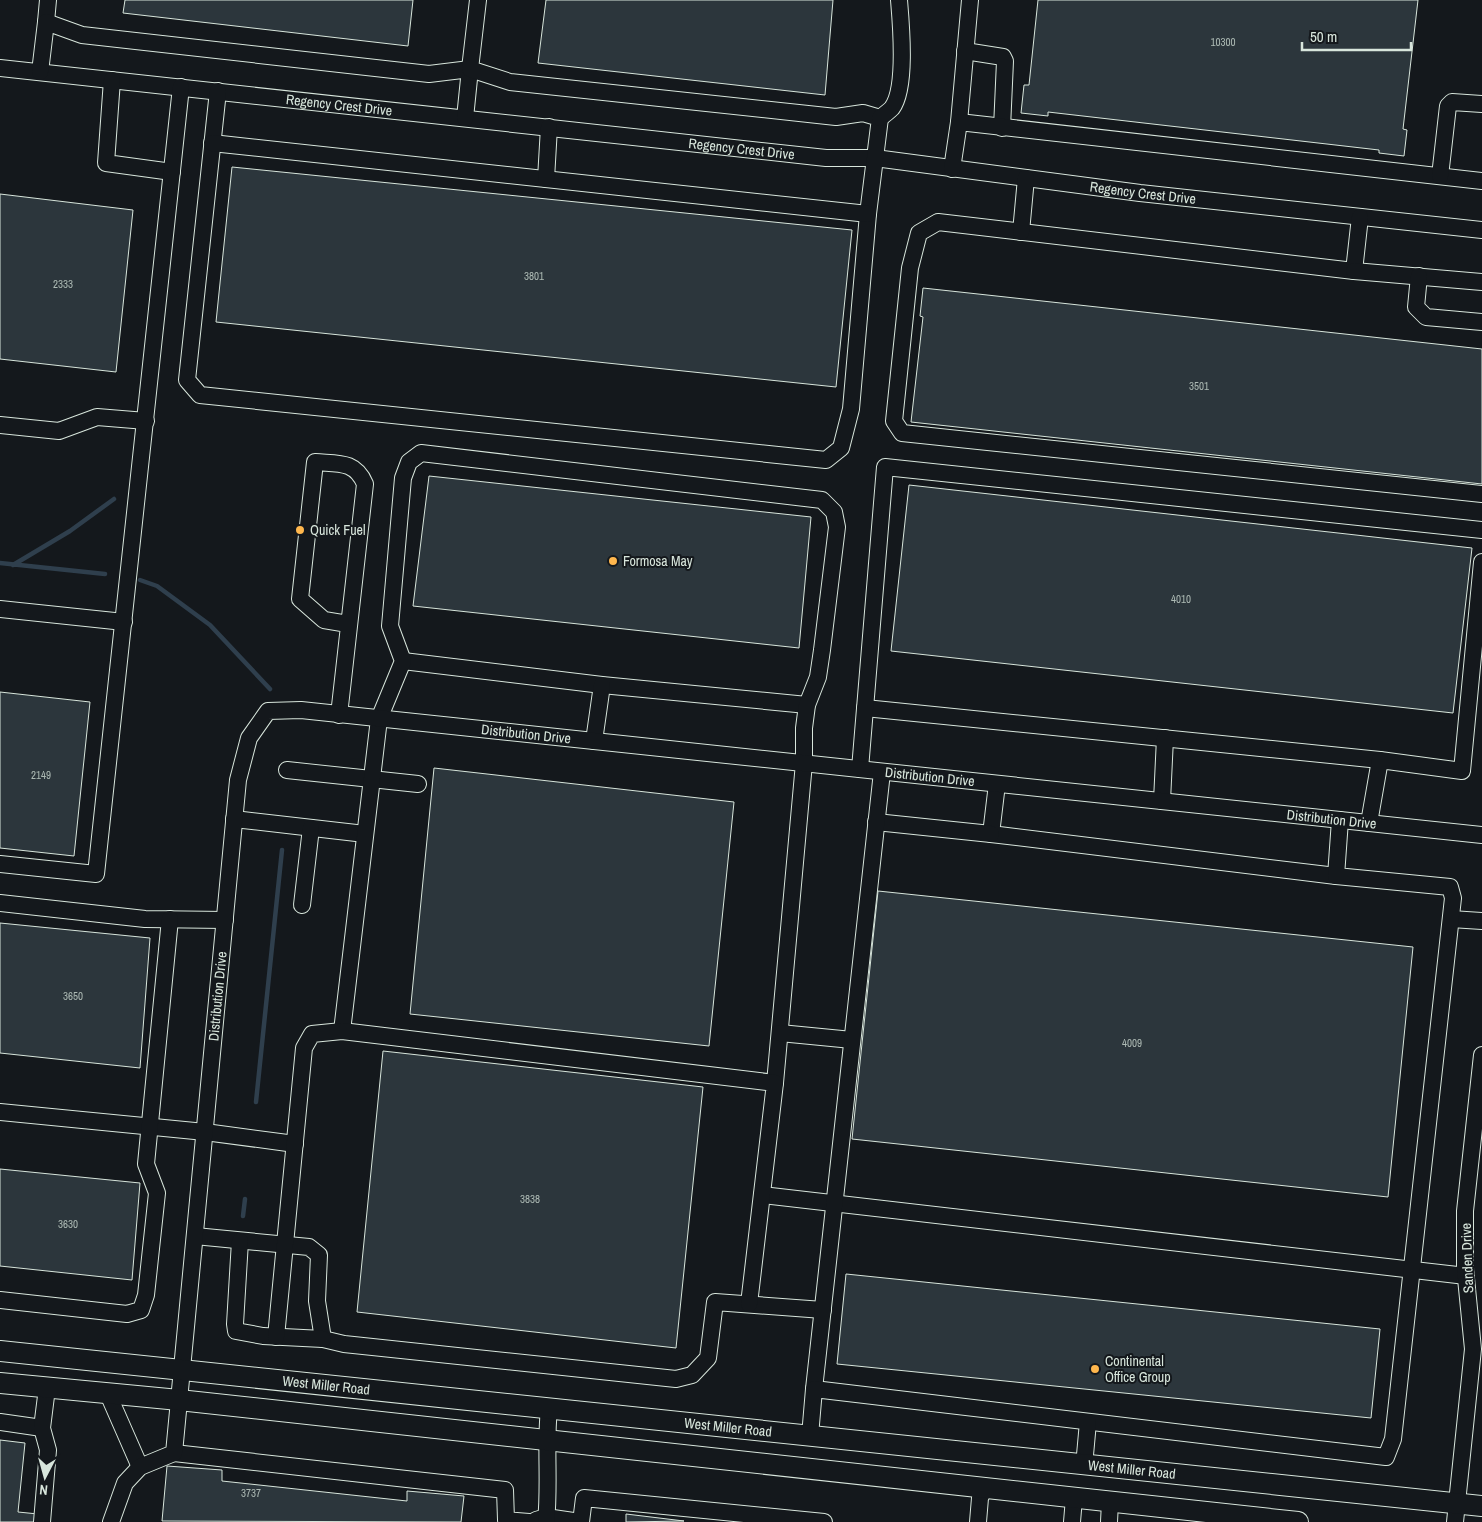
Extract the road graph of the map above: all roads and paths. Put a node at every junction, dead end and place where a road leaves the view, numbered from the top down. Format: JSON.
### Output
{"nodes":[{"id":1,"x":48,"y":0,"type":"edge"},
{"id":2,"x":478,"y":0,"type":"edge"},
{"id":3,"x":899,"y":0,"type":"edge"},
{"id":4,"x":970,"y":0,"type":"edge"},
{"id":5,"x":46,"y":22,"type":"junction"},
{"id":6,"x":965,"y":51,"type":"junction"},
{"id":7,"x":0,"y":68,"type":"edge"},
{"id":8,"x":470,"y":69,"type":"junction"},
{"id":9,"x":40,"y":72,"type":"junction"},
{"id":10,"x":112,"y":80,"type":"junction"},
{"id":11,"x":181,"y":87,"type":"junction"},
{"id":12,"x":218,"y":91,"type":"junction"},
{"id":13,"x":1482,"y":104,"type":"edge"},
{"id":14,"x":465,"y":118,"type":"junction"},
{"id":15,"x":880,"y":118,"type":"junction"},
{"id":16,"x":959,"y":122,"type":"junction"},
{"id":17,"x":549,"y":127,"type":"junction"},
{"id":18,"x":1002,"y":128,"type":"junction"},
{"id":19,"x":212,"y":143,"type":"junction"},
{"id":20,"x":874,"y":158,"type":"junction"},
{"id":21,"x":952,"y":169,"type":"junction"},
{"id":22,"x":172,"y":172,"type":"junction"},
{"id":23,"x":1440,"y":176,"type":"junction"},
{"id":24,"x":1026,"y":178,"type":"junction"},
{"id":25,"x":546,"y":179,"type":"junction"},
{"id":26,"x":1482,"y":181,"type":"edge"},
{"id":27,"x":868,"y":214,"type":"junction"},
{"id":28,"x":1360,"y":217,"type":"junction"},
{"id":29,"x":1482,"y":226,"type":"edge"},
{"id":30,"x":1482,"y":230,"type":"edge"},
{"id":31,"x":1021,"y":232,"type":"junction"},
{"id":32,"x":1354,"y":270,"type":"junction"},
{"id":33,"x":1419,"y":276,"type":"junction"},
{"id":34,"x":1482,"y":282,"type":"edge"},
{"id":35,"x":1482,"y":322,"type":"edge"},
{"id":36,"x":146,"y":420,"type":"junction"},
{"id":37,"x":0,"y":425,"type":"edge"},
{"id":38,"x":1482,"y":494,"type":"edge"},
{"id":39,"x":1482,"y":530,"type":"edge"},
{"id":40,"x":1482,"y":562,"type":"edge"},
{"id":41,"x":0,"y":609,"type":"edge"},
{"id":42,"x":124,"y":622,"type":"junction"},
{"id":43,"x":348,"y":624,"type":"junction"},
{"id":44,"x":403,"y":662,"type":"junction"},
{"id":45,"x":602,"y":685,"type":"junction"},
{"id":46,"x":807,"y":705,"type":"junction"},
{"id":47,"x":865,"y":708,"type":"junction"},
{"id":48,"x":339,"y":715,"type":"junction"},
{"id":49,"x":379,"y":719,"type":"junction"},
{"id":50,"x":1165,"y":738,"type":"junction"},
{"id":51,"x":594,"y":741,"type":"junction"},
{"id":52,"x":1380,"y":760,"type":"junction"},
{"id":53,"x":804,"y":763,"type":"junction"},
{"id":54,"x":860,"y":769,"type":"junction"},
{"id":55,"x":287,"y":770,"type":"dead end"},
{"id":56,"x":882,"y":772,"type":"junction"},
{"id":57,"x":372,"y":779,"type":"junction"},
{"id":58,"x":418,"y":784,"type":"dead end"},
{"id":59,"x":997,"y":784,"type":"junction"},
{"id":60,"x":1162,"y":801,"type":"junction"},
{"id":61,"x":234,"y":819,"type":"junction"},
{"id":62,"x":1340,"y":820,"type":"junction"},
{"id":63,"x":876,"y":822,"type":"junction"},
{"id":64,"x":1369,"y":823,"type":"junction"},
{"id":65,"x":311,"y":828,"type":"junction"},
{"id":66,"x":365,"y":834,"type":"junction"},
{"id":67,"x":992,"y":834,"type":"junction"},
{"id":68,"x":1482,"y":835,"type":"edge"},
{"id":69,"x":0,"y":864,"type":"edge"},
{"id":70,"x":1336,"y":876,"type":"junction"},
{"id":71,"x":0,"y":903,"type":"edge"},
{"id":72,"x":302,"y":905,"type":"dead end"},
{"id":73,"x":170,"y":919,"type":"junction"},
{"id":74,"x":1451,"y":919,"type":"junction"},
{"id":75,"x":225,"y":920,"type":"junction"},
{"id":76,"x":1482,"y":921,"type":"edge"},
{"id":77,"x":342,"y":1031,"type":"junction"},
{"id":78,"x":780,"y":1033,"type":"junction"},
{"id":79,"x":852,"y":1040,"type":"junction"},
{"id":80,"x":1482,"y":1055,"type":"edge"},
{"id":81,"x":775,"y":1083,"type":"junction"},
{"id":82,"x":1480,"y":1101,"type":"edge"},
{"id":83,"x":0,"y":1112,"type":"edge"},
{"id":84,"x":148,"y":1127,"type":"junction"},
{"id":85,"x":205,"y":1132,"type":"junction"},
{"id":86,"x":295,"y":1144,"type":"junction"},
{"id":87,"x":1476,"y":1170,"type":"edge"},
{"id":88,"x":762,"y":1194,"type":"junction"},
{"id":89,"x":835,"y":1202,"type":"junction"},
{"id":90,"x":195,"y":1236,"type":"junction"},
{"id":91,"x":240,"y":1241,"type":"junction"},
{"id":92,"x":285,"y":1245,"type":"junction"},
{"id":93,"x":1412,"y":1269,"type":"junction"},
{"id":94,"x":1466,"y":1276,"type":"junction"},
{"id":95,"x":0,"y":1300,"type":"edge"},
{"id":96,"x":749,"y":1304,"type":"junction"},
{"id":97,"x":823,"y":1310,"type":"junction"},
{"id":98,"x":276,"y":1337,"type":"junction"},
{"id":99,"x":323,"y":1339,"type":"junction"},
{"id":100,"x":0,"y":1351,"type":"edge"},
{"id":101,"x":182,"y":1368,"type":"junction"},
{"id":102,"x":0,"y":1384,"type":"edge"},
{"id":103,"x":47,"y":1388,"type":"junction"},
{"id":104,"x":814,"y":1389,"type":"junction"},
{"id":105,"x":108,"y":1394,"type":"junction"},
{"id":106,"x":179,"y":1400,"type":"junction"},
{"id":107,"x":549,"y":1408,"type":"junction"},
{"id":108,"x":0,"y":1422,"type":"edge"},
{"id":109,"x":1088,"y":1422,"type":"junction"},
{"id":110,"x":42,"y":1428,"type":"junction"},
{"id":111,"x":810,"y":1436,"type":"junction"},
{"id":112,"x":546,"y":1441,"type":"junction"},
{"id":113,"x":174,"y":1453,"type":"junction"},
{"id":114,"x":1084,"y":1466,"type":"junction"},
{"id":115,"x":140,"y":1467,"type":"junction"},
{"id":116,"x":806,"y":1470,"type":"junction"},
{"id":117,"x":984,"y":1489,"type":"junction"},
{"id":118,"x":1074,"y":1498,"type":"junction"},
{"id":119,"x":1110,"y":1502,"type":"junction"},
{"id":120,"x":1482,"y":1506,"type":"edge"},
{"id":121,"x":1456,"y":1512,"type":"edge"},
{"id":122,"x":546,"y":1519,"type":"edge"},
{"id":123,"x":506,"y":1521,"type":"edge"},
{"id":124,"x":42,"y":1522,"type":"edge"},
{"id":125,"x":111,"y":1522,"type":"edge"},
{"id":126,"x":530,"y":1522,"type":"edge"},
{"id":127,"x":581,"y":1522,"type":"edge"},
{"id":128,"x":824,"y":1522,"type":"edge"},
{"id":129,"x":978,"y":1522,"type":"edge"},
{"id":130,"x":1072,"y":1522,"type":"edge"},
{"id":131,"x":1109,"y":1522,"type":"edge"},
{"id":132,"x":1298,"y":1522,"type":"edge"}],
"edges":[{"from":1,"to":5,"type":"street"},
{"from":2,"to":8,"type":"street"},
{"from":3,"to":15,"type":"street"},
{"from":4,"to":6,"type":"street"},
{"from":5,"to":8,"type":"street"},
{"from":5,"to":9,"type":"street"},
{"from":6,"to":16,"type":"street"},
{"from":6,"to":18,"type":"street"},
{"from":7,"to":9,"type":"street","name":"Regency Crest Drive"},
{"from":8,"to":14,"type":"street"},
{"from":8,"to":15,"type":"street"},
{"from":9,"to":10,"type":"street","name":"Regency Crest Drive"},
{"from":10,"to":11,"type":"street","name":"Regency Crest Drive"},
{"from":10,"to":22,"type":"street"},
{"from":11,"to":12,"type":"street","name":"Regency Crest Drive"},
{"from":11,"to":22,"type":"street"},
{"from":12,"to":14,"type":"street","name":"Regency Crest Drive"},
{"from":12,"to":19,"type":"street"},
{"from":13,"to":23,"type":"street"},
{"from":14,"to":17,"type":"street","name":"Regency Crest Drive"},
{"from":15,"to":20,"type":"street"},
{"from":16,"to":18,"type":"street"},
{"from":16,"to":21,"type":"street"},
{"from":17,"to":20,"type":"street","name":"Regency Crest Drive"},
{"from":17,"to":25,"type":"street"},
{"from":18,"to":23,"type":"street"},
{"from":19,"to":25,"type":"street"},
{"from":19,"to":27,"type":"street"},
{"from":20,"to":21,"type":"street","name":"Regency Crest Drive"},
{"from":20,"to":27,"type":"street"},
{"from":21,"to":24,"type":"street","name":"Regency Crest Drive"},
{"from":22,"to":36,"type":"street"},
{"from":23,"to":26,"type":"street"},
{"from":24,"to":28,"type":"street","name":"Regency Crest Drive"},
{"from":24,"to":31,"type":"street"},
{"from":25,"to":27,"type":"street"},
{"from":28,"to":30,"type":"street","name":"Regency Crest Drive"},
{"from":28,"to":32,"type":"street"},
{"from":29,"to":30,"type":"street"},
{"from":31,"to":32,"type":"street"},
{"from":31,"to":38,"type":"street"},
{"from":32,"to":33,"type":"street"},
{"from":33,"to":34,"type":"street"},
{"from":33,"to":35,"type":"street"},
{"from":36,"to":37,"type":"street"},
{"from":36,"to":42,"type":"street"},
{"from":39,"to":47,"type":"street"},
{"from":40,"to":52,"type":"street"},
{"from":41,"to":42,"type":"street"},
{"from":42,"to":69,"type":"street"},
{"from":43,"to":43,"type":"street"},
{"from":43,"to":48,"type":"street"},
{"from":44,"to":45,"type":"street"},
{"from":44,"to":46,"type":"street"},
{"from":44,"to":49,"type":"street"},
{"from":45,"to":46,"type":"street"},
{"from":45,"to":51,"type":"street"},
{"from":46,"to":53,"type":"street"},
{"from":47,"to":50,"type":"street"},
{"from":47,"to":54,"type":"street"},
{"from":48,"to":49,"type":"street","name":"Distribution Drive"},
{"from":48,"to":61,"type":"street","name":"Distribution Drive"},
{"from":49,"to":51,"type":"street","name":"Distribution Drive"},
{"from":49,"to":57,"type":"street"},
{"from":50,"to":52,"type":"street"},
{"from":50,"to":60,"type":"street"},
{"from":51,"to":53,"type":"street","name":"Distribution Drive"},
{"from":52,"to":64,"type":"street"},
{"from":53,"to":54,"type":"street","name":"Distribution Drive"},
{"from":53,"to":78,"type":"street"},
{"from":54,"to":56,"type":"street","name":"Distribution Drive"},
{"from":55,"to":57,"type":"street"},
{"from":56,"to":59,"type":"street","name":"Distribution Drive"},
{"from":56,"to":63,"type":"street"},
{"from":57,"to":58,"type":"street"},
{"from":57,"to":66,"type":"street"},
{"from":59,"to":60,"type":"street","name":"Distribution Drive"},
{"from":59,"to":67,"type":"street"},
{"from":60,"to":62,"type":"street","name":"Distribution Drive"},
{"from":61,"to":65,"type":"street"},
{"from":61,"to":75,"type":"street","name":"Distribution Drive"},
{"from":62,"to":64,"type":"street","name":"Distribution Drive"},
{"from":62,"to":70,"type":"street"},
{"from":63,"to":67,"type":"street"},
{"from":63,"to":79,"type":"street"},
{"from":64,"to":68,"type":"street","name":"Distribution Drive"},
{"from":65,"to":66,"type":"street"},
{"from":65,"to":72,"type":"street"},
{"from":66,"to":77,"type":"street"},
{"from":67,"to":70,"type":"street"},
{"from":70,"to":74,"type":"street"},
{"from":71,"to":73,"type":"street"},
{"from":73,"to":75,"type":"street"},
{"from":73,"to":84,"type":"street"},
{"from":74,"to":76,"type":"street"},
{"from":74,"to":93,"type":"street"},
{"from":75,"to":85,"type":"street","name":"Distribution Drive"},
{"from":77,"to":81,"type":"street"},
{"from":77,"to":86,"type":"street"},
{"from":78,"to":79,"type":"street"},
{"from":78,"to":81,"type":"street"},
{"from":79,"to":89,"type":"street"},
{"from":80,"to":82,"type":"street","name":"Sanden Drive"},
{"from":81,"to":88,"type":"street"},
{"from":82,"to":87,"type":"street","name":"Sanden Drive"},
{"from":83,"to":84,"type":"street"},
{"from":84,"to":85,"type":"street"},
{"from":84,"to":95,"type":"street"},
{"from":85,"to":86,"type":"street"},
{"from":85,"to":90,"type":"street","name":"Distribution Drive"},
{"from":86,"to":92,"type":"street"},
{"from":87,"to":94,"type":"street","name":"Sanden Drive"},
{"from":88,"to":89,"type":"street"},
{"from":88,"to":96,"type":"street"},
{"from":89,"to":93,"type":"street"},
{"from":89,"to":97,"type":"street"},
{"from":90,"to":91,"type":"street"},
{"from":90,"to":101,"type":"street","name":"Distribution Drive"},
{"from":91,"to":92,"type":"street"},
{"from":91,"to":98,"type":"street"},
{"from":92,"to":98,"type":"street"},
{"from":92,"to":99,"type":"street"},
{"from":93,"to":94,"type":"street"},
{"from":93,"to":109,"type":"street"},
{"from":94,"to":121,"type":"street","name":"Sanden Drive"},
{"from":96,"to":97,"type":"street"},
{"from":96,"to":99,"type":"street"},
{"from":97,"to":104,"type":"street"},
{"from":98,"to":99,"type":"street"},
{"from":100,"to":101,"type":"main road","name":"West Miller Road"},
{"from":101,"to":106,"type":"street","name":"Distribution Drive"},
{"from":101,"to":107,"type":"main road","name":"West Miller Road"},
{"from":102,"to":103,"type":"main road"},
{"from":103,"to":105,"type":"main road"},
{"from":103,"to":110,"type":"street"},
{"from":104,"to":109,"type":"street"},
{"from":104,"to":111,"type":"street"},
{"from":105,"to":106,"type":"main road"},
{"from":105,"to":115,"type":"street"},
{"from":106,"to":112,"type":"main road"},
{"from":106,"to":113,"type":"street","name":"Distribution Drive"},
{"from":107,"to":111,"type":"main road","name":"West Miller Road"},
{"from":107,"to":112,"type":"street"},
{"from":108,"to":110,"type":"street"},
{"from":109,"to":114,"type":"street"},
{"from":110,"to":124,"type":"street"},
{"from":111,"to":114,"type":"main road","name":"West Miller Road"},
{"from":111,"to":116,"type":"main road"},
{"from":112,"to":116,"type":"main road"},
{"from":112,"to":122,"type":"street"},
{"from":113,"to":115,"type":"street"},
{"from":113,"to":123,"type":"street"},
{"from":114,"to":118,"type":"main road"},
{"from":114,"to":121,"type":"main road","name":"West Miller Road"},
{"from":115,"to":125,"type":"street"},
{"from":116,"to":117,"type":"main road"},
{"from":117,"to":118,"type":"main road"},
{"from":117,"to":129,"type":"street"},
{"from":118,"to":119,"type":"main road"},
{"from":118,"to":130,"type":"street"},
{"from":119,"to":131,"type":"street"},
{"from":119,"to":132,"type":"main road"},
{"from":120,"to":121,"type":"main road","name":"West Miller Road"},
{"from":122,"to":126,"type":"street"},
{"from":122,"to":127,"type":"street"},
{"from":123,"to":126,"type":"street"},
{"from":127,"to":128,"type":"street"}]}
